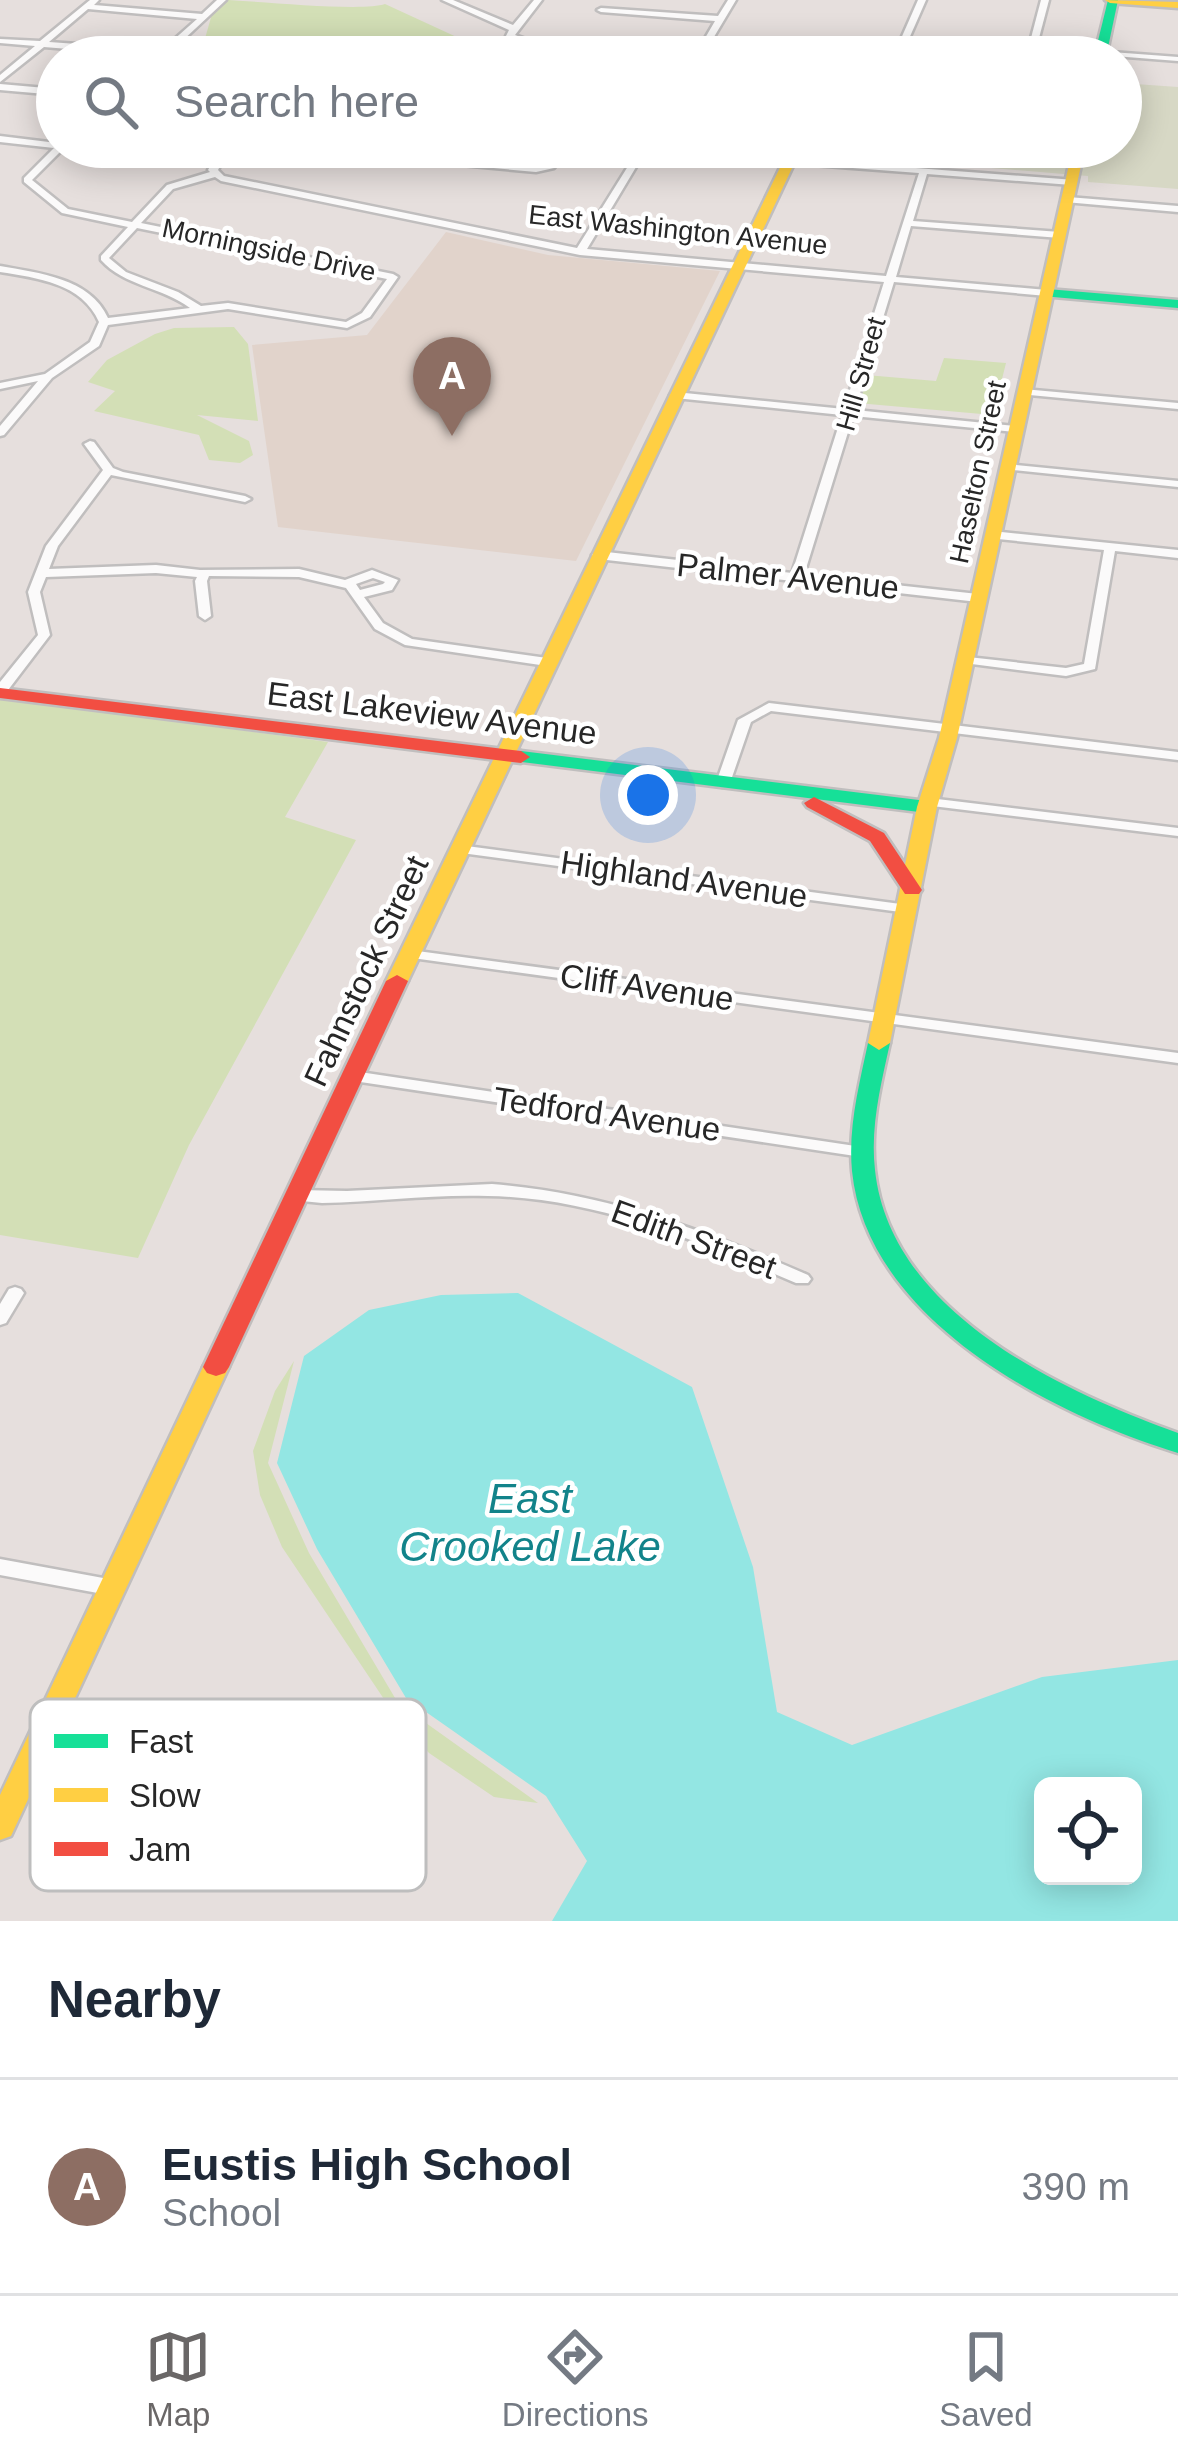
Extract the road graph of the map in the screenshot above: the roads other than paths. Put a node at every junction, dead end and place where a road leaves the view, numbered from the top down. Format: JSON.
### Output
{"nodes":[{"id":1,"x":222,"y":0,"type":"edge"},
{"id":2,"x":446,"y":0,"type":"edge"},
{"id":3,"x":538,"y":0,"type":"edge"},
{"id":4,"x":732,"y":0,"type":"edge"},
{"id":5,"x":922,"y":0,"type":"edge"},
{"id":6,"x":1046,"y":0,"type":"edge"},
{"id":7,"x":1112,"y":0,"type":"edge"},
{"id":8,"x":1163,"y":2,"type":"edge"},
{"id":9,"x":91,"y":3,"type":"edge"},
{"id":10,"x":601,"y":10,"type":"dead end"},
{"id":11,"x":204,"y":17,"type":"junction"},
{"id":12,"x":721,"y":19,"type":"junction"},
{"id":13,"x":514,"y":29,"type":"junction"},
{"id":14,"x":52,"y":36,"type":"edge"},
{"id":15,"x":183,"y":36,"type":"edge"},
{"id":16,"x":510,"y":36,"type":"edge"},
{"id":17,"x":711,"y":36,"type":"edge"},
{"id":18,"x":906,"y":36,"type":"edge"},
{"id":19,"x":1036,"y":36,"type":"edge"},
{"id":20,"x":1105,"y":36,"type":"edge"},
{"id":21,"x":0,"y":41,"type":"edge"},
{"id":22,"x":36,"y":44,"type":"edge"},
{"id":23,"x":36,"y":50,"type":"edge"},
{"id":24,"x":1142,"y":57,"type":"edge"},
{"id":25,"x":1178,"y":59,"type":"edge"},
{"id":26,"x":0,"y":83,"type":"edge"},
{"id":27,"x":36,"y":89,"type":"edge"},
{"id":28,"x":0,"y":140,"type":"edge"},
{"id":29,"x":36,"y":144,"type":"edge"},
{"id":30,"x":36,"y":166,"type":"edge"},
{"id":31,"x":217,"y":168,"type":"edge"},
{"id":32,"x":631,"y":168,"type":"edge"},
{"id":33,"x":784,"y":168,"type":"edge"},
{"id":34,"x":911,"y":168,"type":"edge"},
{"id":35,"x":1075,"y":168,"type":"edge"},
{"id":36,"x":924,"y":170,"type":"junction"},
{"id":37,"x":215,"y":174,"type":"junction"},
{"id":38,"x":1070,"y":191,"type":"junction"},
{"id":39,"x":1178,"y":209,"type":"edge"},
{"id":40,"x":136,"y":222,"type":"junction"},
{"id":41,"x":908,"y":223,"type":"junction"},
{"id":42,"x":1060,"y":235,"type":"junction"},
{"id":43,"x":580,"y":252,"type":"junction"},
{"id":44,"x":736,"y":266,"type":"junction"},
{"id":45,"x":0,"y":269,"type":"edge"},
{"id":46,"x":890,"y":279,"type":"junction"},
{"id":47,"x":1047,"y":293,"type":"junction"},
{"id":48,"x":1178,"y":304,"type":"edge"},
{"id":49,"x":197,"y":308,"type":"junction"},
{"id":50,"x":104,"y":322,"type":"junction"},
{"id":51,"x":48,"y":376,"type":"junction"},
{"id":52,"x":0,"y":386,"type":"edge"},
{"id":53,"x":1023,"y":392,"type":"junction"},
{"id":54,"x":675,"y":395,"type":"junction"},
{"id":55,"x":1178,"y":406,"type":"edge"},
{"id":56,"x":849,"y":411,"type":"junction"},
{"id":57,"x":1015,"y":429,"type":"junction"},
{"id":58,"x":0,"y":433,"type":"edge"},
{"id":59,"x":90,"y":444,"type":"dead end"},
{"id":60,"x":1007,"y":467,"type":"junction"},
{"id":61,"x":109,"y":470,"type":"junction"},
{"id":62,"x":1178,"y":484,"type":"edge"},
{"id":63,"x":245,"y":499,"type":"dead end"},
{"id":64,"x":992,"y":535,"type":"junction"},
{"id":65,"x":1110,"y":547,"type":"junction"},
{"id":66,"x":1178,"y":554,"type":"edge"},
{"id":67,"x":598,"y":555,"type":"junction"},
{"id":68,"x":43,"y":572,"type":"junction"},
{"id":69,"x":203,"y":574,"type":"junction"},
{"id":70,"x":796,"y":577,"type":"junction"},
{"id":71,"x":346,"y":584,"type":"junction"},
{"id":72,"x":360,"y":594,"type":"junction"},
{"id":73,"x":978,"y":598,"type":"junction"},
{"id":74,"x":205,"y":616,"type":"dead end"},
{"id":75,"x":964,"y":659,"type":"junction"},
{"id":76,"x":547,"y":662,"type":"junction"},
{"id":77,"x":0,"y":692,"type":"edge"},
{"id":78,"x":950,"y":729,"type":"junction"},
{"id":79,"x":503,"y":755,"type":"junction"},
{"id":80,"x":1178,"y":756,"type":"edge"},
{"id":81,"x":723,"y":782,"type":"junction"},
{"id":82,"x":780,"y":790,"type":"junction"},
{"id":83,"x":928,"y":804,"type":"junction"},
{"id":84,"x":1178,"y":832,"type":"edge"},
{"id":85,"x":459,"y":849,"type":"junction"},
{"id":86,"x":910,"y":899,"type":"junction"},
{"id":87,"x":410,"y":954,"type":"junction"},
{"id":88,"x":885,"y":1019,"type":"junction"},
{"id":89,"x":1178,"y":1058,"type":"edge"},
{"id":90,"x":353,"y":1076,"type":"junction"},
{"id":91,"x":862,"y":1152,"type":"junction"},
{"id":92,"x":298,"y":1196,"type":"junction"},
{"id":93,"x":802,"y":1279,"type":"dead end"},
{"id":94,"x":15,"y":1293,"type":"dead end"},
{"id":95,"x":0,"y":1319,"type":"edge"},
{"id":96,"x":1178,"y":1443,"type":"edge"},
{"id":97,"x":0,"y":1568,"type":"edge"},
{"id":98,"x":114,"y":1588,"type":"junction"},
{"id":99,"x":61,"y":1699,"type":"edge"},
{"id":100,"x":30,"y":1764,"type":"edge"},
{"id":101,"x":0,"y":1827,"type":"edge"}],
"edges":[{"from":1,"to":11,"type":"street"},
{"from":2,"to":13,"type":"street"},
{"from":3,"to":13,"type":"street"},
{"from":4,"to":12,"type":"street"},
{"from":5,"to":18,"type":"street"},
{"from":6,"to":19,"type":"street"},
{"from":7,"to":8,"type":"street"},
{"from":7,"to":20,"type":"street"},
{"from":9,"to":11,"type":"street"},
{"from":9,"to":14,"type":"street"},
{"from":10,"to":12,"type":"street"},
{"from":11,"to":15,"type":"street"},
{"from":12,"to":17,"type":"street"},
{"from":13,"to":16,"type":"street"},
{"from":21,"to":22,"type":"street"},
{"from":23,"to":26,"type":"street"},
{"from":24,"to":25,"type":"street"},
{"from":26,"to":27,"type":"street"},
{"from":28,"to":29,"type":"street"},
{"from":30,"to":40,"type":"street","name":"Morningside Drive"},
{"from":31,"to":37,"type":"street"},
{"from":32,"to":43,"type":"street"},
{"from":33,"to":44,"type":"street","name":"Fahnstock Street"},
{"from":34,"to":36,"type":"street"},
{"from":35,"to":38,"type":"street","name":"Haselton Street"},
{"from":36,"to":38,"type":"street"},
{"from":36,"to":41,"type":"street","name":"Hill Street"},
{"from":37,"to":40,"type":"street"},
{"from":37,"to":43,"type":"street","name":"East Washington Avenue"},
{"from":38,"to":39,"type":"street"},
{"from":38,"to":42,"type":"street","name":"Haselton Street"},
{"from":40,"to":49,"type":"street"},
{"from":40,"to":49,"type":"street","name":"Morningside Drive"},
{"from":41,"to":42,"type":"street"},
{"from":41,"to":46,"type":"street","name":"Hill Street"},
{"from":42,"to":47,"type":"street","name":"Haselton Street"},
{"from":43,"to":44,"type":"street","name":"East Washington Avenue"},
{"from":44,"to":46,"type":"street","name":"East Washington Avenue"},
{"from":44,"to":54,"type":"street","name":"Fahnstock Street"},
{"from":45,"to":50,"type":"street"},
{"from":46,"to":47,"type":"street","name":"East Washington Avenue"},
{"from":46,"to":56,"type":"street","name":"Hill Street"},
{"from":47,"to":48,"type":"street","name":"East Washington Avenue"},
{"from":47,"to":53,"type":"street","name":"Haselton Street"},
{"from":49,"to":50,"type":"street"},
{"from":50,"to":51,"type":"street"},
{"from":51,"to":52,"type":"street"},
{"from":51,"to":58,"type":"street"},
{"from":53,"to":55,"type":"street"},
{"from":53,"to":57,"type":"street","name":"Haselton Street"},
{"from":54,"to":56,"type":"street"},
{"from":54,"to":67,"type":"street","name":"Fahnstock Street"},
{"from":56,"to":57,"type":"street"},
{"from":56,"to":70,"type":"street","name":"Hill Street"},
{"from":57,"to":60,"type":"street","name":"Haselton Street"},
{"from":59,"to":61,"type":"street"},
{"from":60,"to":62,"type":"street"},
{"from":60,"to":64,"type":"street","name":"Haselton Street"},
{"from":61,"to":63,"type":"street"},
{"from":61,"to":68,"type":"street"},
{"from":64,"to":65,"type":"street"},
{"from":64,"to":73,"type":"street","name":"Haselton Street"},
{"from":65,"to":66,"type":"street"},
{"from":65,"to":75,"type":"street"},
{"from":67,"to":70,"type":"street","name":"Palmer Avenue"},
{"from":67,"to":76,"type":"street","name":"Fahnstock Street"},
{"from":68,"to":69,"type":"street"},
{"from":68,"to":77,"type":"street"},
{"from":69,"to":71,"type":"street"},
{"from":69,"to":74,"type":"street"},
{"from":70,"to":73,"type":"street","name":"Palmer Avenue"},
{"from":71,"to":72,"type":"street"},
{"from":71,"to":72,"type":"street"},
{"from":72,"to":76,"type":"street"},
{"from":73,"to":75,"type":"street","name":"Haselton Street"},
{"from":75,"to":78,"type":"street","name":"Haselton Street"},
{"from":76,"to":79,"type":"street","name":"Fahnstock Street"},
{"from":77,"to":79,"type":"street","name":"East Lakeview Avenue"},
{"from":78,"to":80,"type":"street"},
{"from":78,"to":81,"type":"street"},
{"from":78,"to":83,"type":"street","name":"Haselton Street"},
{"from":79,"to":81,"type":"street","name":"East Lakeview Avenue"},
{"from":79,"to":85,"type":"street","name":"Fahnstock Street"},
{"from":81,"to":82,"type":"street","name":"East Lakeview Avenue"},
{"from":82,"to":83,"type":"street","name":"East Lakeview Avenue"},
{"from":82,"to":86,"type":"street"},
{"from":83,"to":84,"type":"street","name":"East Lakeview Avenue"},
{"from":83,"to":86,"type":"street","name":"Haselton Street"},
{"from":85,"to":86,"type":"street","name":"Highland Avenue"},
{"from":85,"to":87,"type":"street","name":"Fahnstock Street"},
{"from":86,"to":88,"type":"street","name":"Haselton Street"},
{"from":87,"to":88,"type":"street","name":"Cliff Avenue"},
{"from":87,"to":90,"type":"street","name":"Fahnstock Street"},
{"from":88,"to":89,"type":"street","name":"Cliff Avenue"},
{"from":88,"to":91,"type":"street","name":"Haselton Street"},
{"from":90,"to":91,"type":"street","name":"Tedford Avenue"},
{"from":90,"to":92,"type":"street","name":"Fahnstock Street"},
{"from":91,"to":96,"type":"street"},
{"from":92,"to":93,"type":"street","name":"Edith Street"},
{"from":92,"to":98,"type":"street","name":"Fahnstock Street"},
{"from":94,"to":95,"type":"street"},
{"from":97,"to":98,"type":"street"},
{"from":98,"to":99,"type":"street","name":"Fahnstock Street"},
{"from":100,"to":101,"type":"street","name":"Fahnstock Street"}]}
